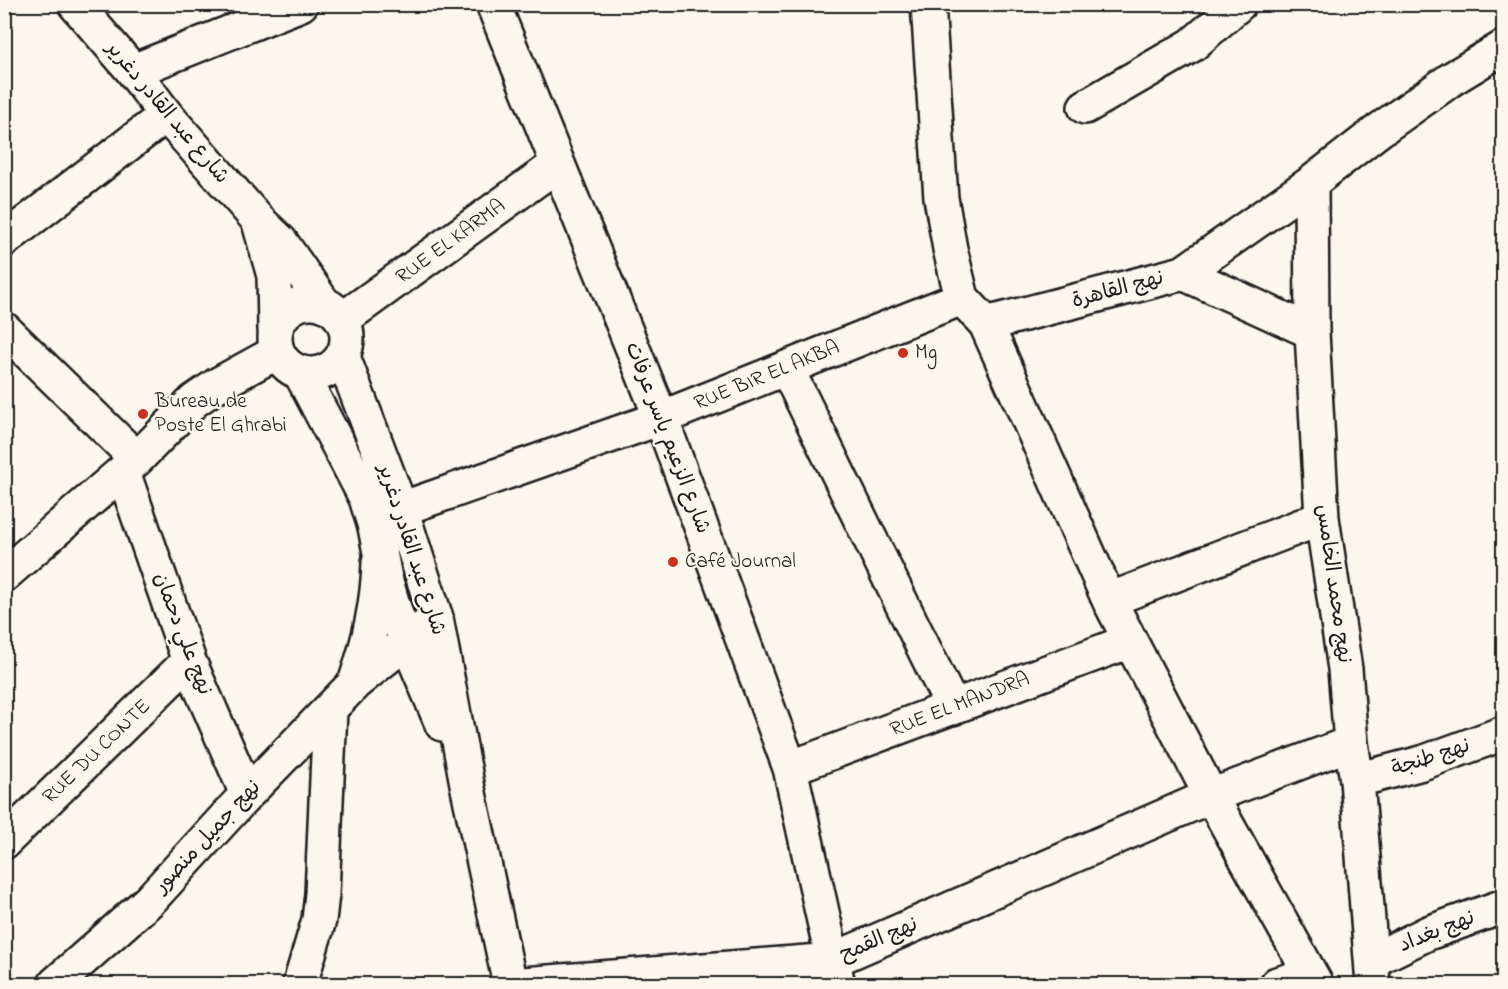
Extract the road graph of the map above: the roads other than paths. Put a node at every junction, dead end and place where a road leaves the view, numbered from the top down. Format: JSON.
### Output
{"nodes":[{"id":1,"x":75,"y":4,"type":"edge"},
{"id":2,"x":493,"y":4,"type":"edge"},
{"id":3,"x":927,"y":4,"type":"edge"},
{"id":4,"x":1239,"y":4,"type":"edge"},
{"id":5,"x":296,"y":5,"type":"edge"},
{"id":6,"x":1503,"y":47,"type":"edge"},
{"id":7,"x":133,"y":72,"type":"junction"},
{"id":8,"x":1085,"y":107,"type":"dead end"},
{"id":9,"x":166,"y":115,"type":"junction"},
{"id":10,"x":558,"y":164,"type":"junction"},
{"id":11,"x":1311,"y":183,"type":"junction"},
{"id":12,"x":259,"y":221,"type":"junction"},
{"id":13,"x":4,"y":240,"type":"edge"},
{"id":14,"x":1183,"y":273,"type":"junction"},
{"id":15,"x":962,"y":298,"type":"junction"},
{"id":16,"x":334,"y":311,"type":"junction"},
{"id":17,"x":986,"y":324,"type":"junction"},
{"id":18,"x":4,"y":329,"type":"edge"},
{"id":19,"x":1312,"y":332,"type":"junction"},
{"id":20,"x":276,"y":341,"type":"junction"},
{"id":21,"x":343,"y":357,"type":"junction"},
{"id":22,"x":786,"y":369,"type":"junction"},
{"id":23,"x":301,"y":374,"type":"junction"},
{"id":24,"x":661,"y":418,"type":"junction"},
{"id":25,"x":130,"y":465,"type":"junction"},
{"id":26,"x":401,"y":509,"type":"junction"},
{"id":27,"x":1322,"y":518,"type":"junction"},
{"id":28,"x":380,"y":555,"type":"junction"},
{"id":29,"x":4,"y":574,"type":"edge"},
{"id":30,"x":1109,"y":600,"type":"junction"},
{"id":31,"x":436,"y":618,"type":"junction"},
{"id":32,"x":407,"y":641,"type":"junction"},
{"id":33,"x":1130,"y":641,"type":"junction"},
{"id":34,"x":189,"y":661,"type":"junction"},
{"id":35,"x":355,"y":683,"type":"junction"},
{"id":36,"x":953,"y":708,"type":"junction"},
{"id":37,"x":330,"y":710,"type":"junction"},
{"id":38,"x":1503,"y":733,"type":"edge"},
{"id":39,"x":1351,"y":743,"type":"junction"},
{"id":40,"x":790,"y":768,"type":"junction"},
{"id":41,"x":1357,"y":780,"type":"junction"},
{"id":42,"x":467,"y":784,"type":"junction"},
{"id":43,"x":247,"y":794,"type":"junction"},
{"id":44,"x":1211,"y":796,"type":"junction"},
{"id":45,"x":4,"y":842,"type":"edge"},
{"id":46,"x":1503,"y":906,"type":"edge"},
{"id":47,"x":836,"y":972,"type":"edge"},
{"id":48,"x":1373,"y":972,"type":"edge"},
{"id":49,"x":1312,"y":980,"type":"edge"},
{"id":50,"x":55,"y":984,"type":"edge"},
{"id":51,"x":300,"y":984,"type":"edge"},
{"id":52,"x":510,"y":984,"type":"edge"},
{"id":53,"x":523,"y":984,"type":"edge"},
{"id":54,"x":1277,"y":984,"type":"edge"}],
"edges":[{"from":1,"to":7,"type":"street","name":"شارع عبد القادر دغرير"},
{"from":2,"to":10,"type":"street","name":"شارع الزعيم ياسر عرفات"},
{"from":3,"to":15,"type":"street"},
{"from":4,"to":8,"type":"street"},
{"from":5,"to":7,"type":"street"},
{"from":6,"to":11,"type":"street"},
{"from":7,"to":9,"type":"street","name":"شارع عبد القادر دغرير"},
{"from":9,"to":12,"type":"street","name":"شارع عبد القادر دغرير"},
{"from":9,"to":13,"type":"street"},
{"from":10,"to":16,"type":"street","name":"RUE EL KARMA"},
{"from":10,"to":24,"type":"street","name":"شارع الزعيم ياسر عرفات"},
{"from":11,"to":14,"type":"street"},
{"from":11,"to":19,"type":"street","name":"نهج محمد الخامس"},
{"from":12,"to":16,"type":"street","name":"شارع عبد القادر دغرير"},
{"from":12,"to":20,"type":"street","name":"شارع عبد القادر دغرير"},
{"from":14,"to":17,"type":"street","name":"نهج القاهرة"},
{"from":14,"to":19,"type":"street","name":"نهج القاهرة"},
{"from":15,"to":17,"type":"street"},
{"from":15,"to":22,"type":"street","name":"RUE BIR EL AKBA"},
{"from":16,"to":20,"type":"street"},
{"from":16,"to":21,"type":"street"},
{"from":17,"to":30,"type":"street"},
{"from":18,"to":25,"type":"street","name":"نهج علي دحمان"},
{"from":19,"to":27,"type":"street","name":"نهج محمد الخامس"},
{"from":20,"to":23,"type":"street"},
{"from":20,"to":25,"type":"street"},
{"from":21,"to":23,"type":"street"},
{"from":21,"to":26,"type":"street","name":"شارع عبد القادر دغرير"},
{"from":22,"to":24,"type":"street","name":"RUE BIR EL AKBA"},
{"from":22,"to":36,"type":"street"},
{"from":23,"to":28,"type":"street","name":"شارع عبد القادر دغرير"},
{"from":24,"to":26,"type":"street","name":"RUE BIR EL AKBA"},
{"from":24,"to":40,"type":"street","name":"شارع الزعيم ياسر عرفات"},
{"from":25,"to":29,"type":"street"},
{"from":25,"to":34,"type":"street","name":"نهج علي دحمان"},
{"from":26,"to":31,"type":"street","name":"شارع عبد القادر دغرير"},
{"from":27,"to":30,"type":"street"},
{"from":27,"to":39,"type":"street","name":"نهج محمد الخامس"},
{"from":28,"to":32,"type":"street","name":"شارع عبد القادر دغرير"},
{"from":28,"to":35,"type":"street"},
{"from":30,"to":33,"type":"street"},
{"from":31,"to":32,"type":"street"},
{"from":31,"to":42,"type":"street","name":"شارع عبد القادر دغرير"},
{"from":32,"to":35,"type":"street"},
{"from":32,"to":42,"type":"street","name":"شارع عبد القادر دغرير"},
{"from":33,"to":36,"type":"street","name":"RUE EL MANDRA"},
{"from":33,"to":44,"type":"street"},
{"from":34,"to":43,"type":"street","name":"نهج علي دحمان"},
{"from":34,"to":45,"type":"street","name":"RUE DU CONTE"},
{"from":35,"to":37,"type":"street","name":"نهج جميل منصور"},
{"from":36,"to":40,"type":"street","name":"RUE EL MANDRA"},
{"from":37,"to":43,"type":"street","name":"نهج جميل منصور"},
{"from":37,"to":51,"type":"street"},
{"from":38,"to":41,"type":"street","name":"نهج طنجة"},
{"from":39,"to":41,"type":"street","name":"نهج محمد الخامس"},
{"from":39,"to":44,"type":"street","name":"نهج القمح"},
{"from":40,"to":47,"type":"street","name":"شارع الزعيم ياسر عرفات"},
{"from":41,"to":48,"type":"street","name":"نهج محمد الخامس"},
{"from":42,"to":52,"type":"street","name":"شارع عبد القادر دغرير"},
{"from":43,"to":50,"type":"street","name":"نهج جميل منصور"},
{"from":44,"to":47,"type":"street","name":"نهج القمح"},
{"from":44,"to":49,"type":"street"},
{"from":46,"to":48,"type":"street","name":"نهج بغداد"},
{"from":47,"to":53,"type":"street","name":"نهج القمح"},
{"from":49,"to":54,"type":"street"}]}
